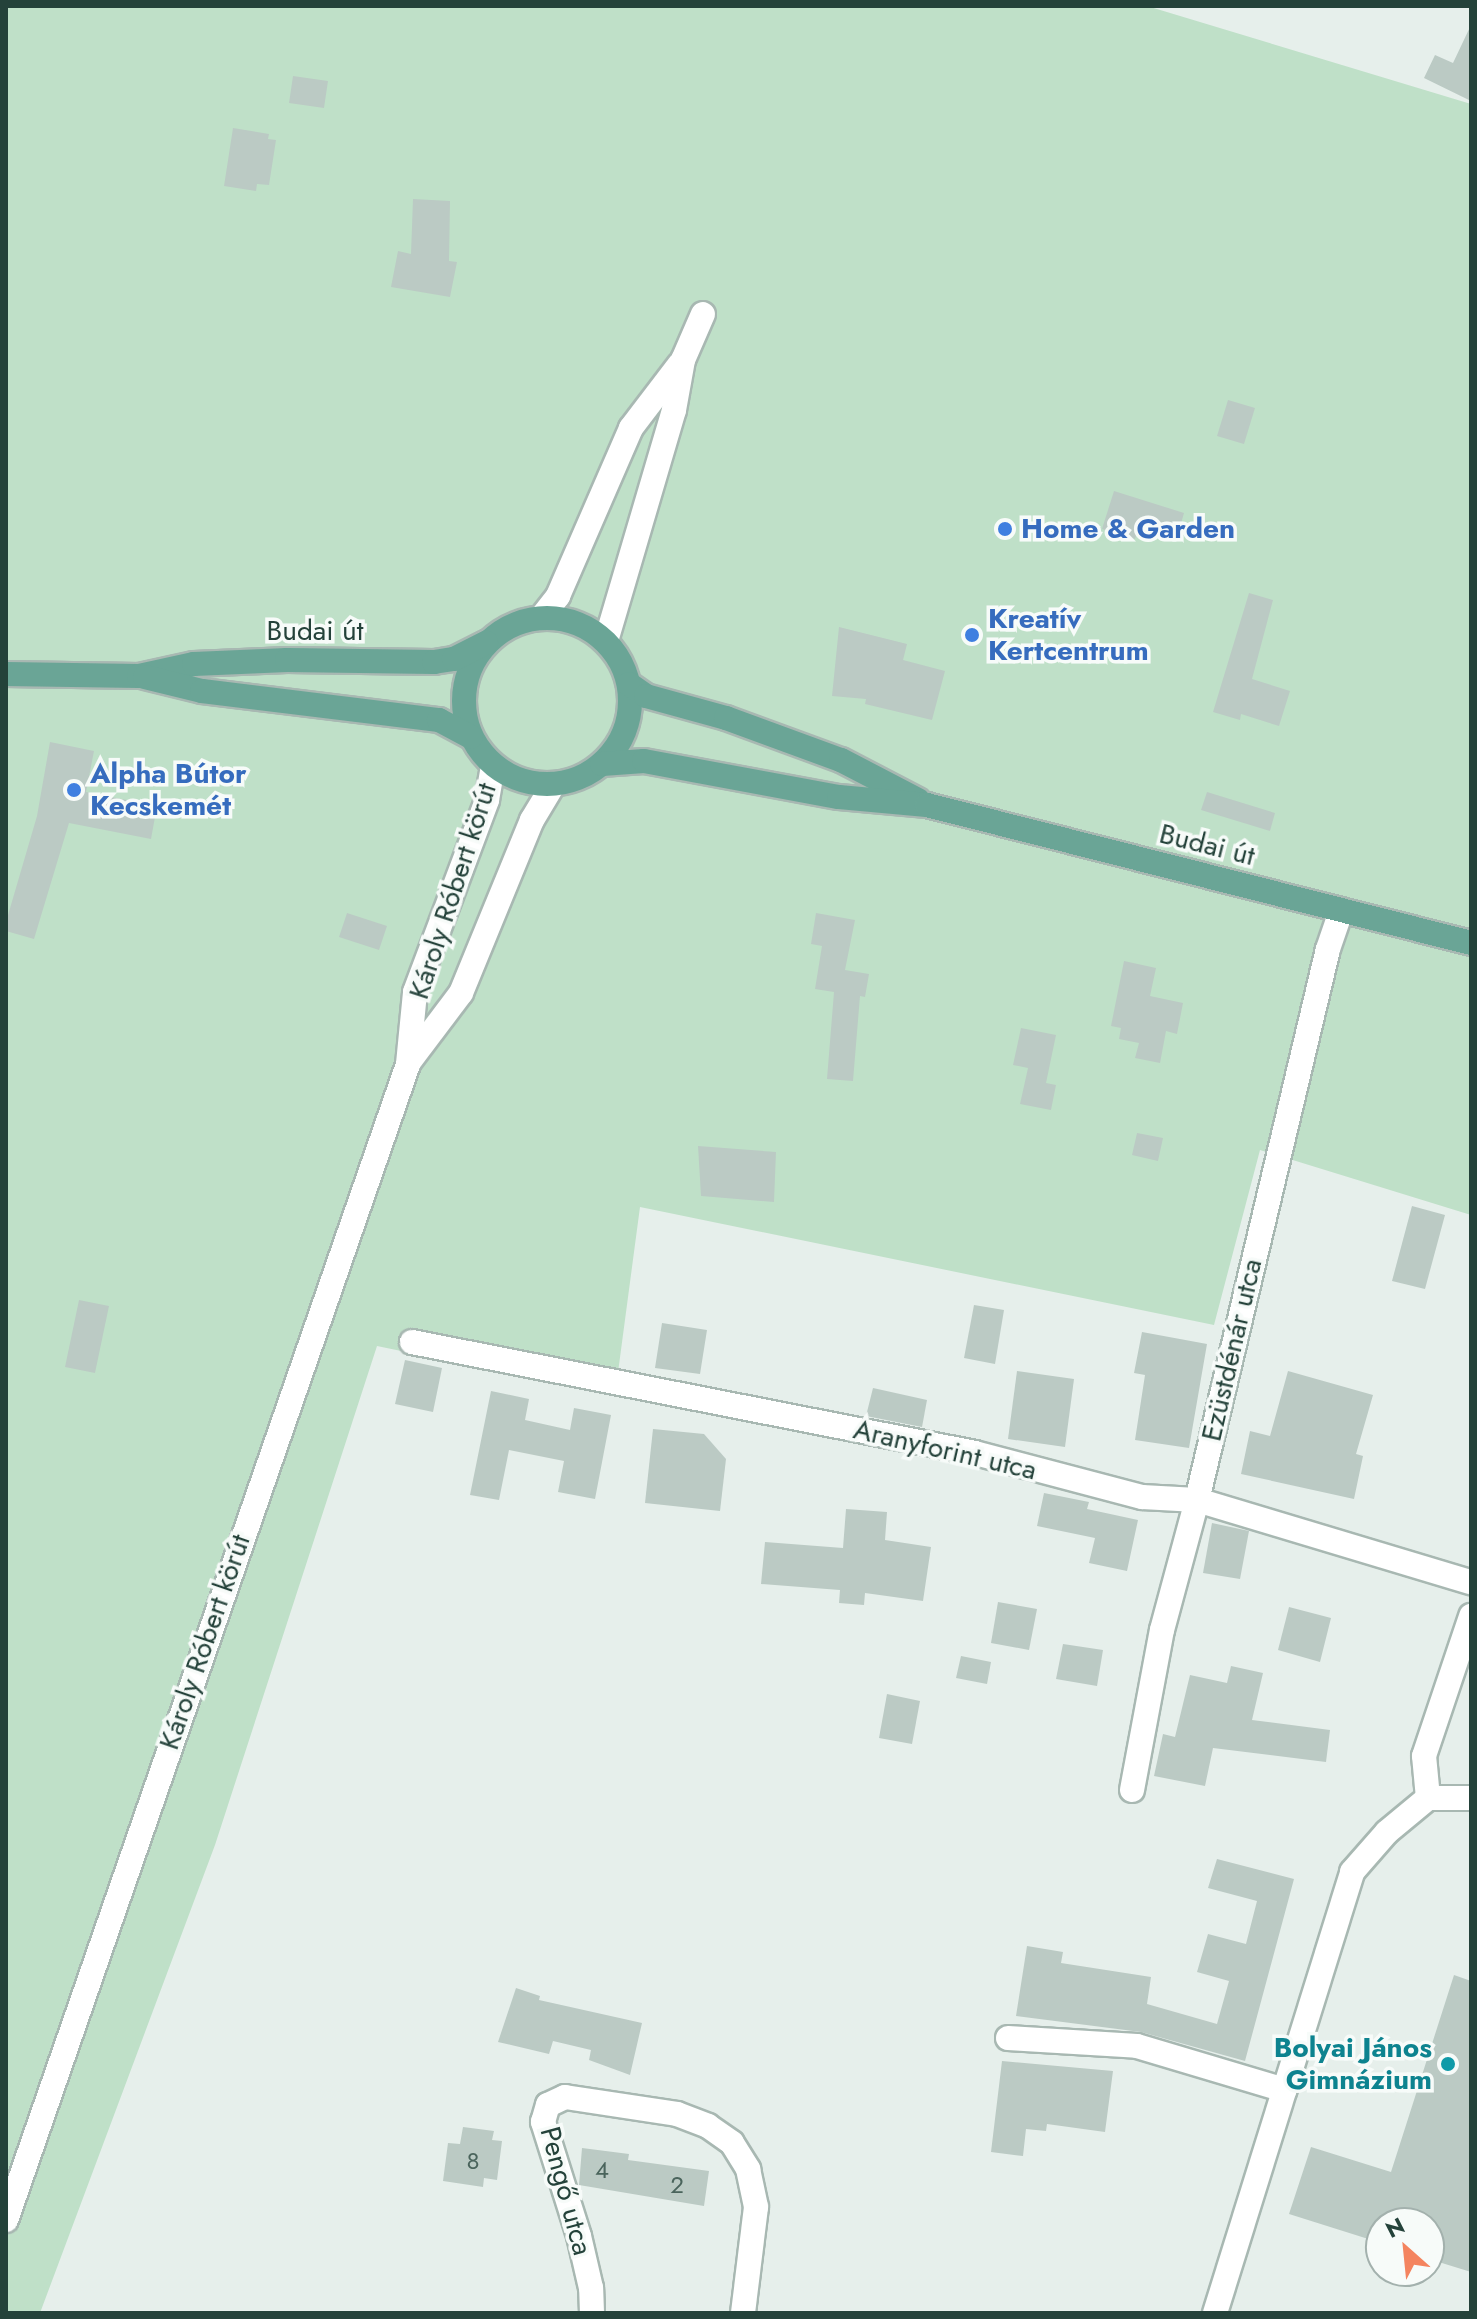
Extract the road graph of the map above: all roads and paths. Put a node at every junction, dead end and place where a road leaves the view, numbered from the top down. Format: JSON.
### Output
{"nodes":[{"id":1,"x":703,"y":314,"type":"dead end"},
{"id":2,"x":683,"y":360,"type":"junction"},
{"id":3,"x":541,"y":618,"type":"junction"},
{"id":4,"x":489,"y":641,"type":"junction"},
{"id":5,"x":606,"y":641,"type":"junction"},
{"id":6,"x":6,"y":674,"type":"edge"},
{"id":7,"x":139,"y":676,"type":"junction"},
{"id":8,"x":629,"y":684,"type":"junction"},
{"id":9,"x":471,"y":737,"type":"junction"},
{"id":10,"x":602,"y":764,"type":"junction"},
{"id":11,"x":493,"y":766,"type":"junction"},
{"id":12,"x":553,"y":785,"type":"junction"},
{"id":13,"x":927,"y":805,"type":"junction"},
{"id":14,"x":1341,"y":911,"type":"junction"},
{"id":15,"x":1471,"y":943,"type":"edge"},
{"id":16,"x":408,"y":1064,"type":"junction"},
{"id":17,"x":412,"y":1342,"type":"dead end"},
{"id":18,"x":1197,"y":1500,"type":"junction"},
{"id":19,"x":1471,"y":1582,"type":"edge"},
{"id":20,"x":1471,"y":1616,"type":"edge"},
{"id":21,"x":1132,"y":1790,"type":"dead end"},
{"id":22,"x":1428,"y":1798,"type":"junction"},
{"id":23,"x":1471,"y":1798,"type":"edge"},
{"id":24,"x":1008,"y":2038,"type":"dead end"},
{"id":25,"x":1285,"y":2090,"type":"junction"},
{"id":26,"x":6,"y":2220,"type":"edge"},
{"id":27,"x":592,"y":2313,"type":"edge"},
{"id":28,"x":743,"y":2313,"type":"edge"},
{"id":29,"x":1215,"y":2313,"type":"edge"}],
"edges":[{"from":1,"to":2,"type":"street"},
{"from":2,"to":3,"type":"street"},
{"from":2,"to":5,"type":"street"},
{"from":3,"to":4,"type":"main road"},
{"from":3,"to":5,"type":"main road"},
{"from":4,"to":7,"type":"main road","name":"Budai út"},
{"from":4,"to":9,"type":"main road"},
{"from":5,"to":8,"type":"main road"},
{"from":6,"to":7,"type":"main road","name":"Budai út"},
{"from":7,"to":9,"type":"main road","name":"Budai út"},
{"from":8,"to":10,"type":"main road"},
{"from":8,"to":13,"type":"main road","name":"Budai út"},
{"from":9,"to":11,"type":"main road"},
{"from":10,"to":12,"type":"main road"},
{"from":10,"to":13,"type":"main road","name":"Budai út"},
{"from":11,"to":12,"type":"main road"},
{"from":11,"to":16,"type":"street","name":"Károly Róbert körút"},
{"from":12,"to":16,"type":"street","name":"Károly Róbert körút"},
{"from":13,"to":14,"type":"main road","name":"Budai út"},
{"from":14,"to":15,"type":"main road","name":"Budai út"},
{"from":14,"to":18,"type":"street","name":"Ezüstdénár utca"},
{"from":16,"to":26,"type":"street","name":"Károly Róbert körút"},
{"from":17,"to":18,"type":"street","name":"Aranyforint utca"},
{"from":18,"to":19,"type":"street","name":"Aranyforint utca"},
{"from":18,"to":21,"type":"street","name":"Ezüstdénár utca"},
{"from":20,"to":22,"type":"street"},
{"from":22,"to":23,"type":"street"},
{"from":22,"to":25,"type":"street"},
{"from":24,"to":25,"type":"street"},
{"from":25,"to":29,"type":"street"},
{"from":27,"to":28,"type":"street","name":"Pengő utca"}]}
